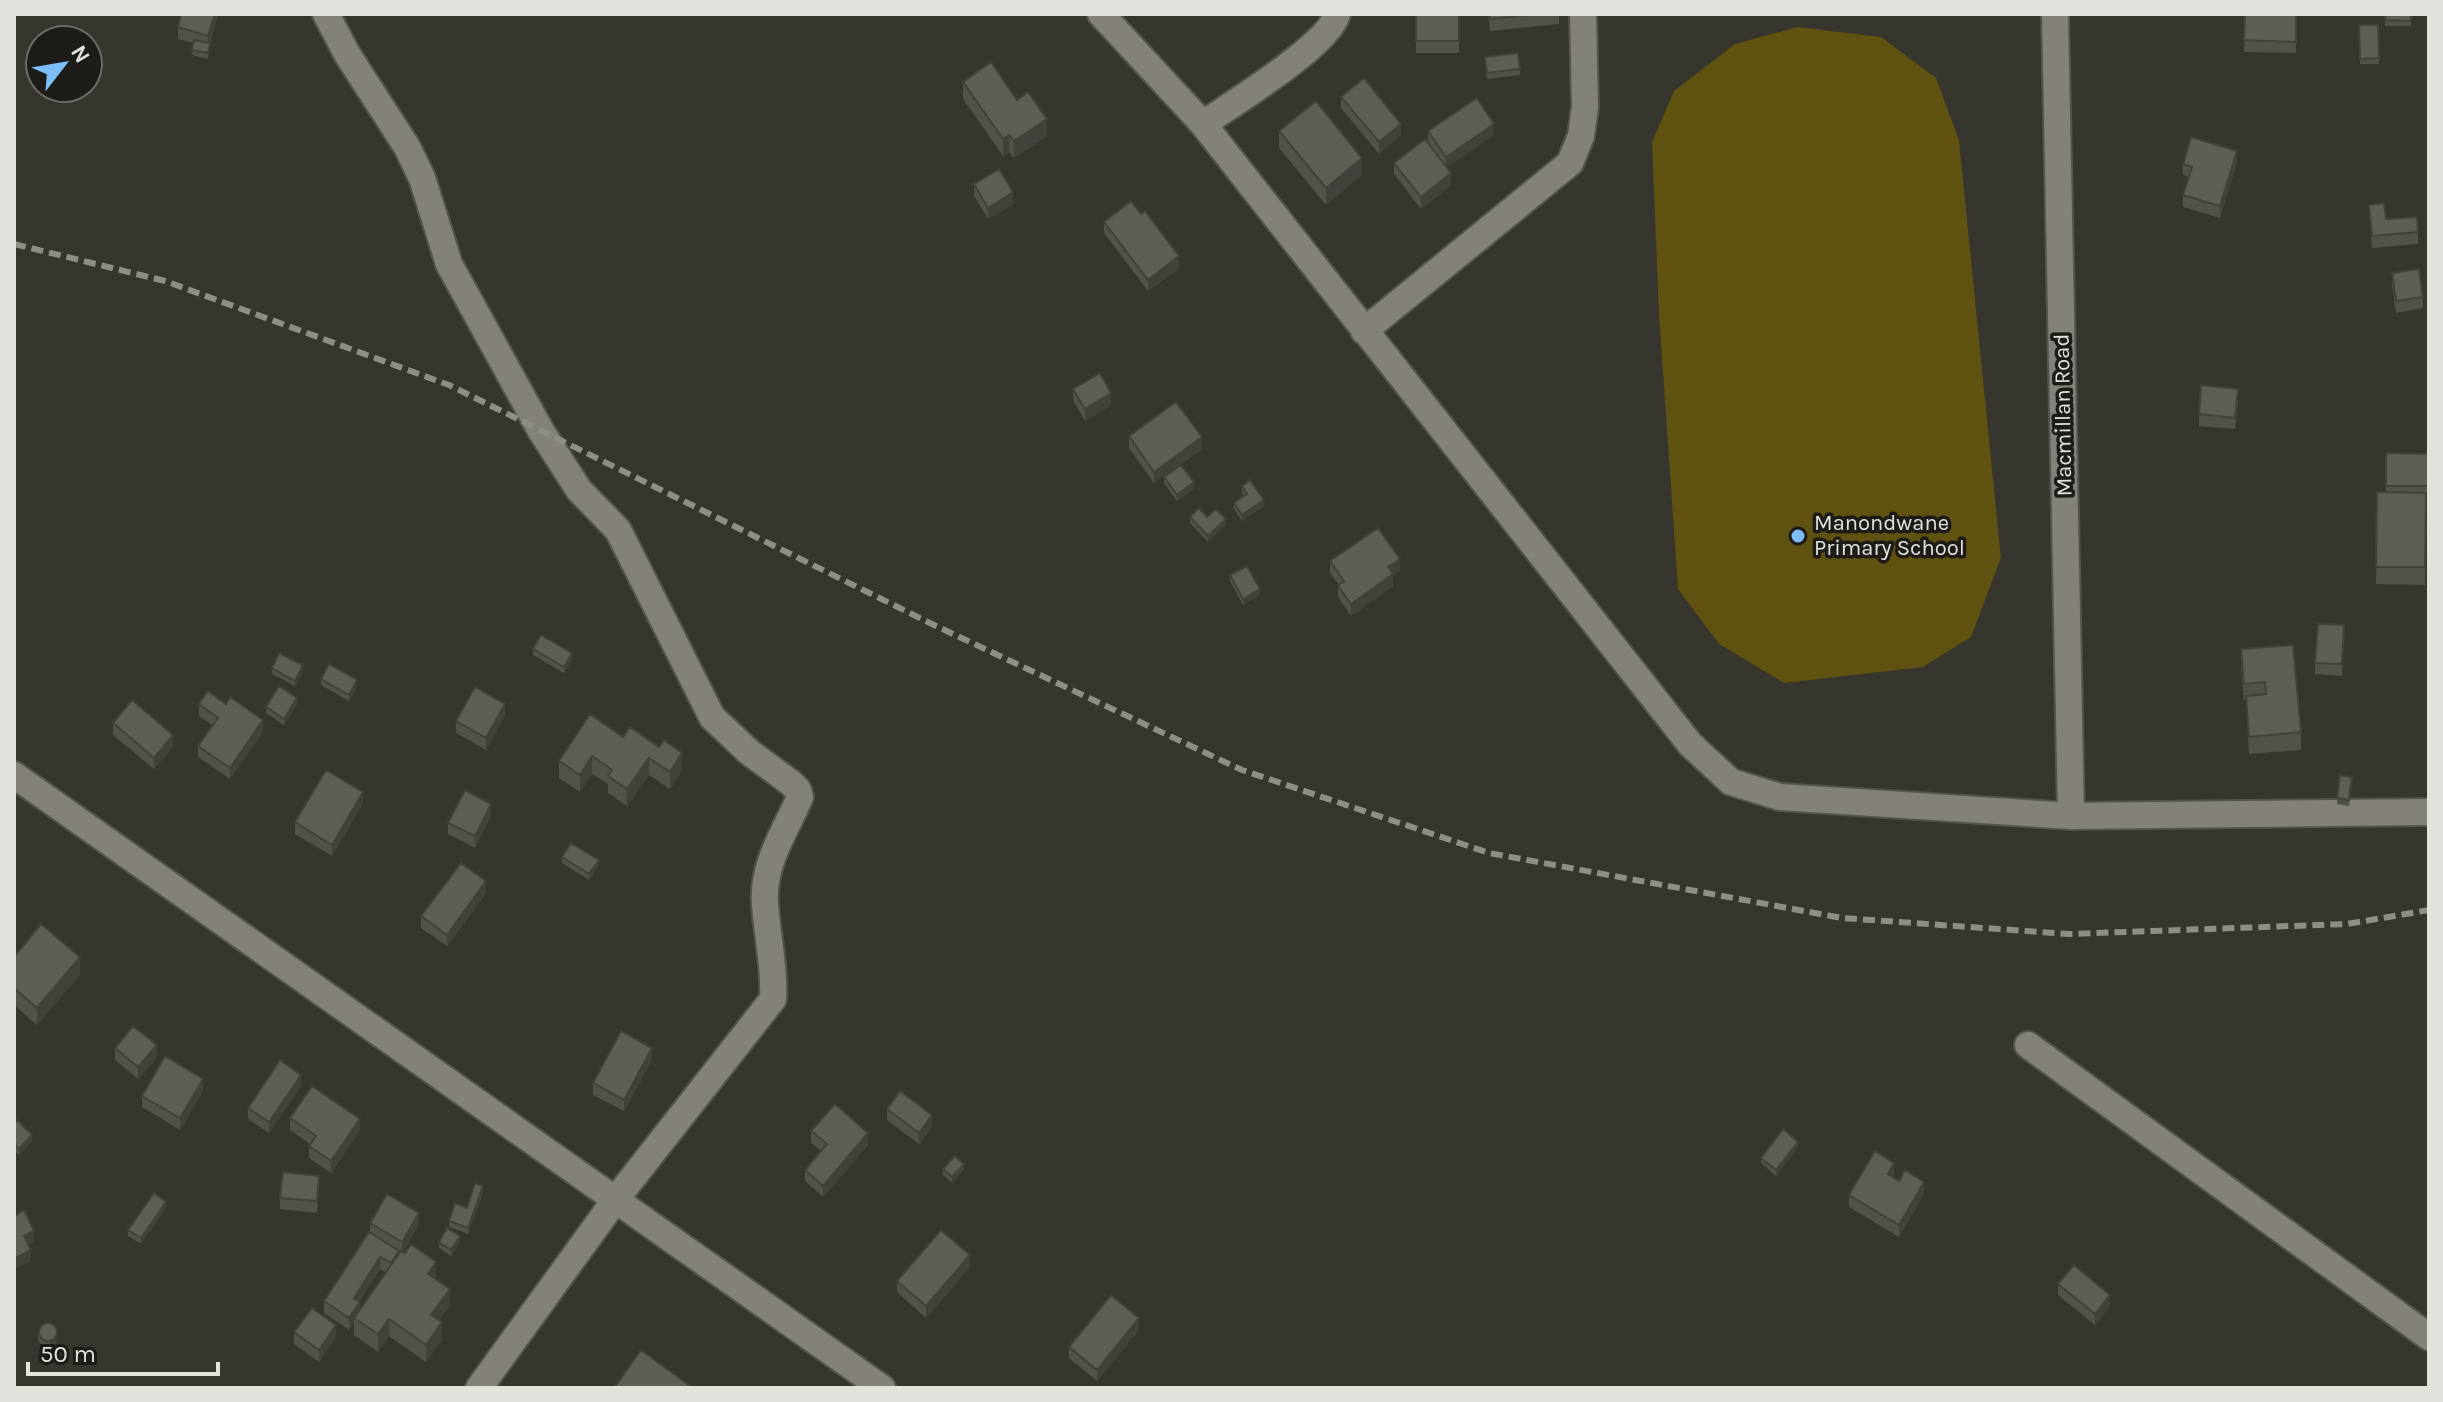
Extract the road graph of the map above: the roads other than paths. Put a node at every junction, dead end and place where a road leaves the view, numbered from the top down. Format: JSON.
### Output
{"nodes":[{"id":1,"x":326,"y":14,"type":"edge"},
{"id":2,"x":1101,"y":14,"type":"edge"},
{"id":3,"x":1337,"y":14,"type":"edge"},
{"id":4,"x":1583,"y":14,"type":"edge"},
{"id":5,"x":2055,"y":14,"type":"edge"},
{"id":6,"x":1203,"y":124,"type":"junction"},
{"id":7,"x":1364,"y":331,"type":"junction"},
{"id":8,"x":14,"y":775,"type":"edge"},
{"id":9,"x":2429,"y":812,"type":"edge"},
{"id":10,"x":2071,"y":816,"type":"junction"},
{"id":11,"x":2028,"y":1045,"type":"dead end"},
{"id":12,"x":616,"y":1199,"type":"junction"},
{"id":13,"x":2429,"y":1337,"type":"edge"},
{"id":14,"x":479,"y":1388,"type":"edge"},
{"id":15,"x":882,"y":1388,"type":"edge"}],
"edges":[{"from":1,"to":12,"type":"street"},
{"from":2,"to":6,"type":"street"},
{"from":3,"to":6,"type":"street"},
{"from":4,"to":7,"type":"street"},
{"from":5,"to":10,"type":"street","name":"Macmillan Road"},
{"from":6,"to":7,"type":"street"},
{"from":7,"to":10,"type":"street"},
{"from":8,"to":12,"type":"street"},
{"from":9,"to":10,"type":"street"},
{"from":11,"to":13,"type":"street"},
{"from":12,"to":14,"type":"street"},
{"from":12,"to":15,"type":"street"}]}
